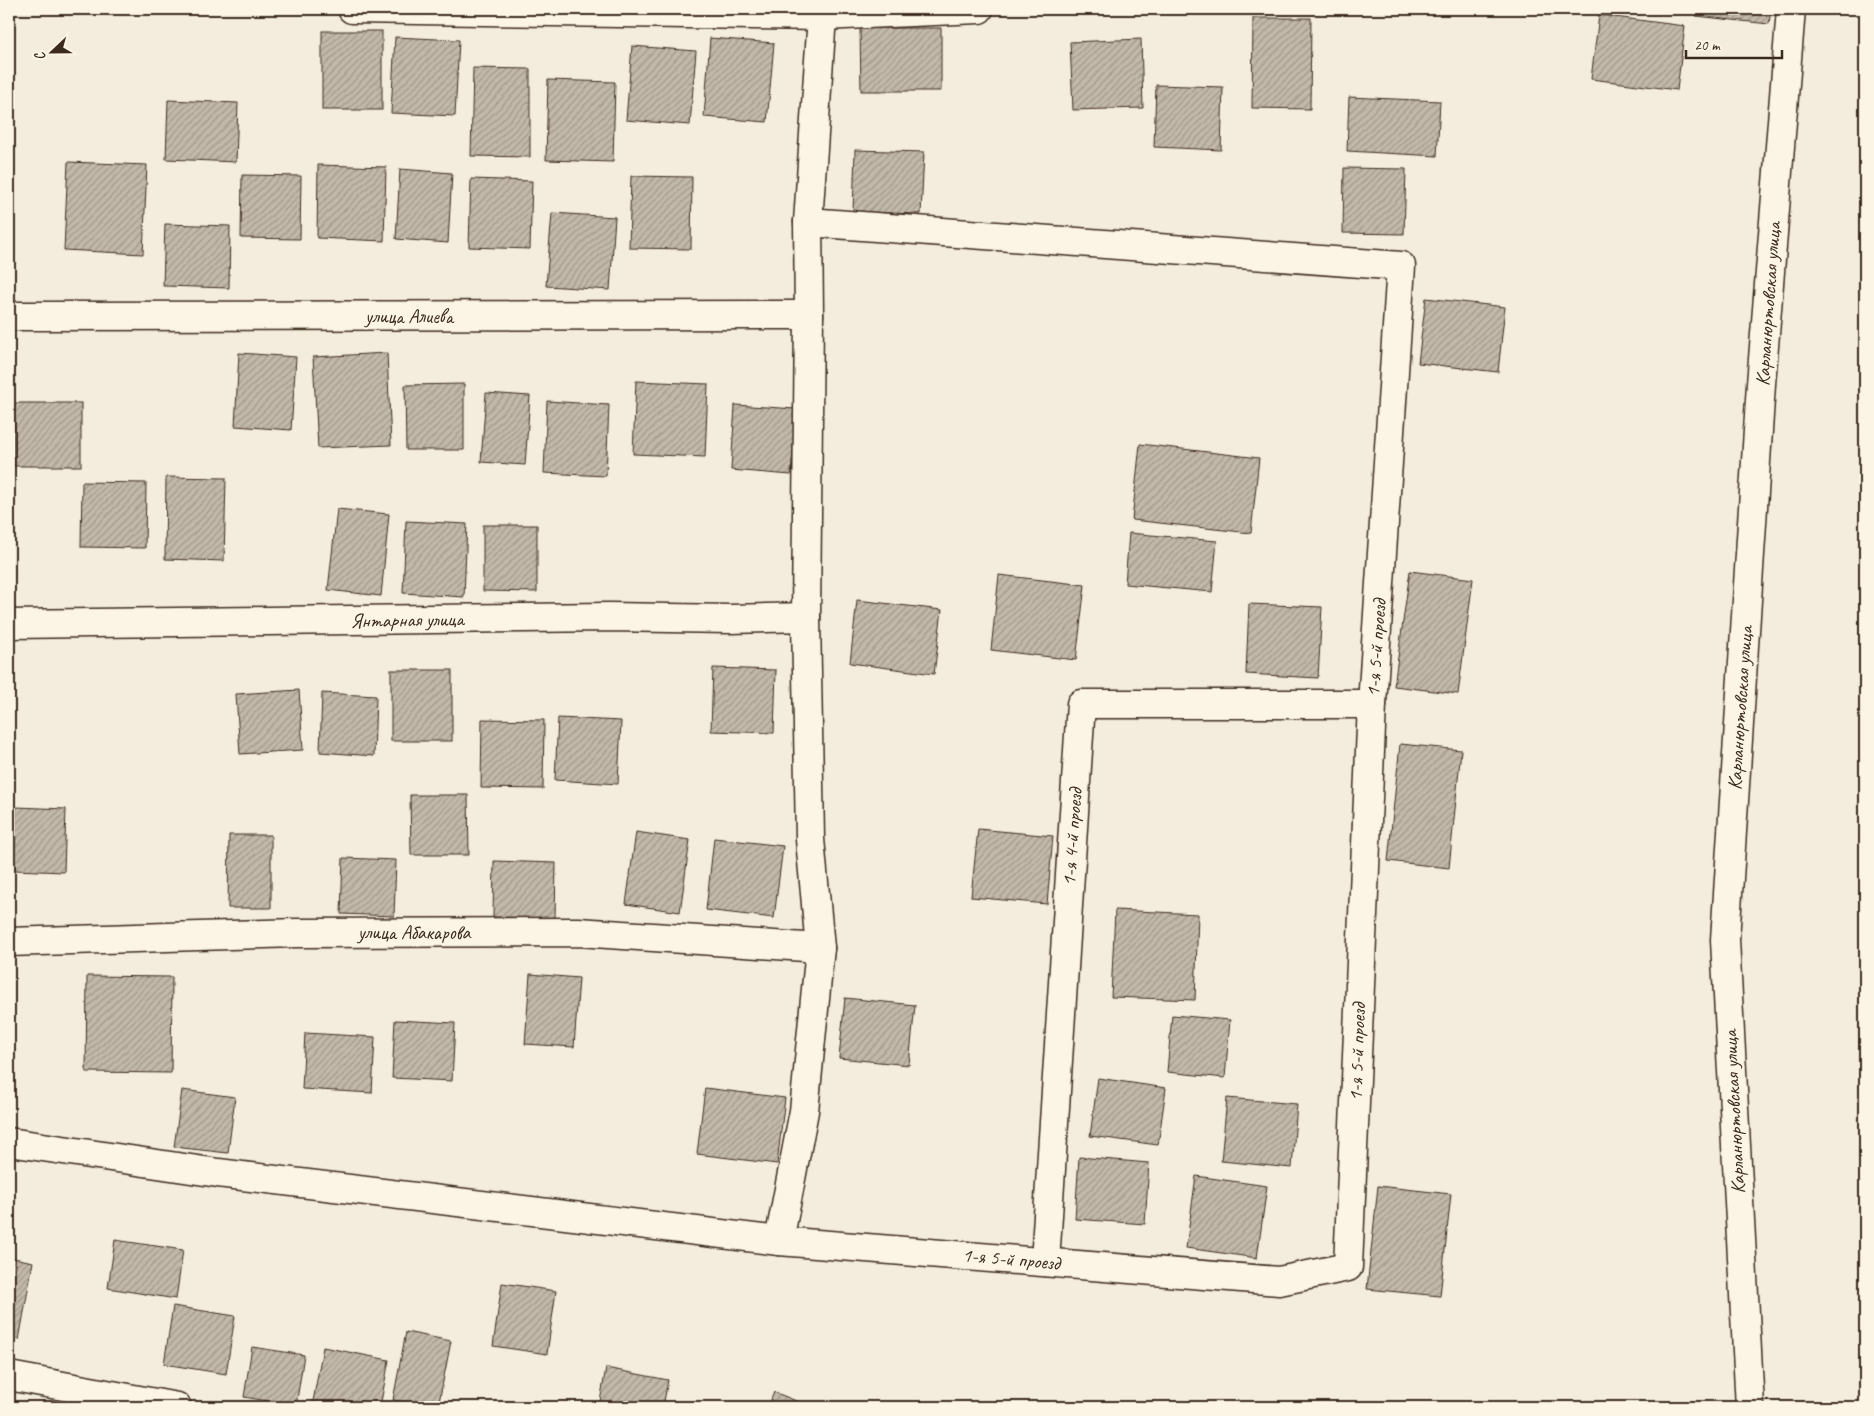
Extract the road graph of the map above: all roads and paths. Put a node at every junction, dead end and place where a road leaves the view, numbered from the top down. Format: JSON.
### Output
{"nodes":[{"id":1,"x":352,"y":9,"type":"edge"},
{"id":2,"x":979,"y":9,"type":"edge"},
{"id":3,"x":1791,"y":9,"type":"edge"},
{"id":4,"x":822,"y":13,"type":"edge"},
{"id":5,"x":808,"y":222,"type":"junction"},
{"id":6,"x":9,"y":316,"type":"edge"},
{"id":7,"x":809,"y":316,"type":"junction"},
{"id":8,"x":806,"y":617,"type":"junction"},
{"id":9,"x":9,"y":624,"type":"edge"},
{"id":10,"x":1372,"y":704,"type":"junction"},
{"id":11,"x":9,"y":942,"type":"edge"},
{"id":12,"x":820,"y":948,"type":"junction"},
{"id":13,"x":9,"y":1142,"type":"edge"},
{"id":14,"x":779,"y":1241,"type":"junction"},
{"id":15,"x":1045,"y":1262,"type":"junction"},
{"id":16,"x":9,"y":1376,"type":"edge"},
{"id":17,"x":177,"y":1407,"type":"edge"},
{"id":18,"x":1750,"y":1407,"type":"edge"}],
"edges":[{"from":1,"to":4,"type":"street"},
{"from":2,"to":4,"type":"street"},
{"from":3,"to":18,"type":"street","name":"Карланюртовская улица"},
{"from":4,"to":5,"type":"street"},
{"from":5,"to":7,"type":"street"},
{"from":5,"to":10,"type":"street","name":"1-я 5-й проезд"},
{"from":6,"to":7,"type":"street","name":"улица Алиева"},
{"from":7,"to":8,"type":"street"},
{"from":8,"to":9,"type":"street","name":"Янтарная улица"},
{"from":8,"to":12,"type":"street"},
{"from":10,"to":15,"type":"street","name":"1-я 4-й проезд"},
{"from":10,"to":15,"type":"street","name":"1-я 5-й проезд"},
{"from":11,"to":12,"type":"street","name":"улица Абакарова"},
{"from":12,"to":14,"type":"street"},
{"from":13,"to":14,"type":"street","name":"1-я 5-й проезд"},
{"from":14,"to":15,"type":"street","name":"1-я 5-й проезд"},
{"from":16,"to":17,"type":"street"}]}
